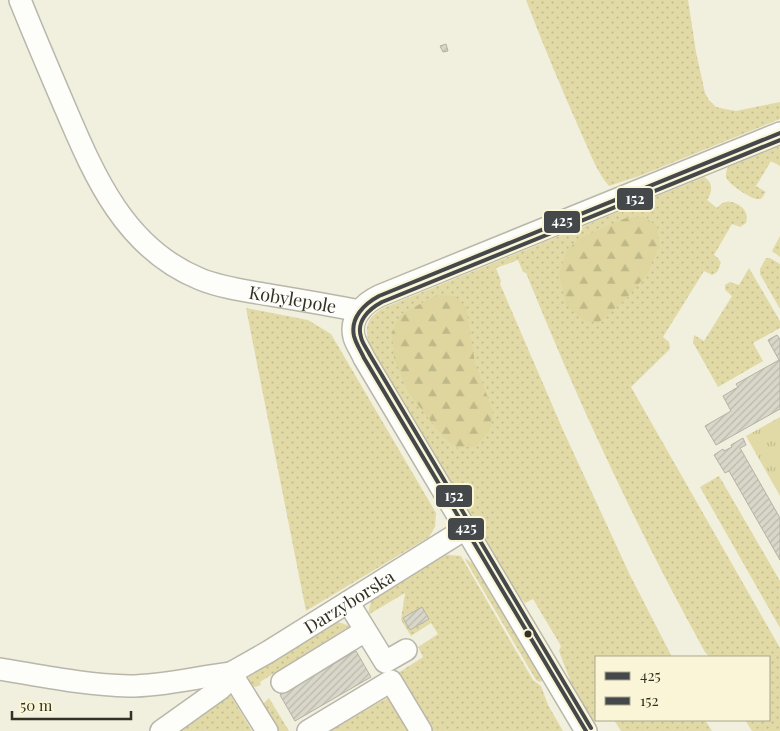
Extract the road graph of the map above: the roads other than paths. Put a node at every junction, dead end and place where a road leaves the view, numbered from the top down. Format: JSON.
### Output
{"nodes":[{"id":1,"x":20,"y":0,"type":"edge"},
{"id":2,"x":780,"y":133,"type":"edge"},
{"id":3,"x":360,"y":311,"type":"junction"},
{"id":4,"x":465,"y":529,"type":"junction"},
{"id":5,"x":348,"y":602,"type":"junction"},
{"id":6,"x":366,"y":631,"type":"junction"},
{"id":7,"x":406,"y":650,"type":"dead end"},
{"id":8,"x":0,"y":669,"type":"edge"},
{"id":9,"x":231,"y":673,"type":"junction"},
{"id":10,"x":282,"y":682,"type":"dead end"},
{"id":11,"x":161,"y":731,"type":"edge"},
{"id":12,"x":267,"y":731,"type":"edge"},
{"id":13,"x":308,"y":731,"type":"edge"},
{"id":14,"x":421,"y":731,"type":"edge"},
{"id":15,"x":586,"y":731,"type":"edge"}],
"edges":[{"from":1,"to":3,"type":"street","name":"Kobylepole"},
{"from":2,"to":3,"type":"street","name":"Kobylepole"},
{"from":3,"to":4,"type":"street"},
{"from":4,"to":5,"type":"street","name":"Darzyborska"},
{"from":4,"to":15,"type":"street"},
{"from":5,"to":6,"type":"street"},
{"from":5,"to":9,"type":"street","name":"Darzyborska"},
{"from":6,"to":7,"type":"street"},
{"from":6,"to":10,"type":"street"},
{"from":8,"to":9,"type":"street"},
{"from":9,"to":11,"type":"street","name":"Darzyborska"},
{"from":9,"to":12,"type":"street"},
{"from":13,"to":14,"type":"street"}]}
